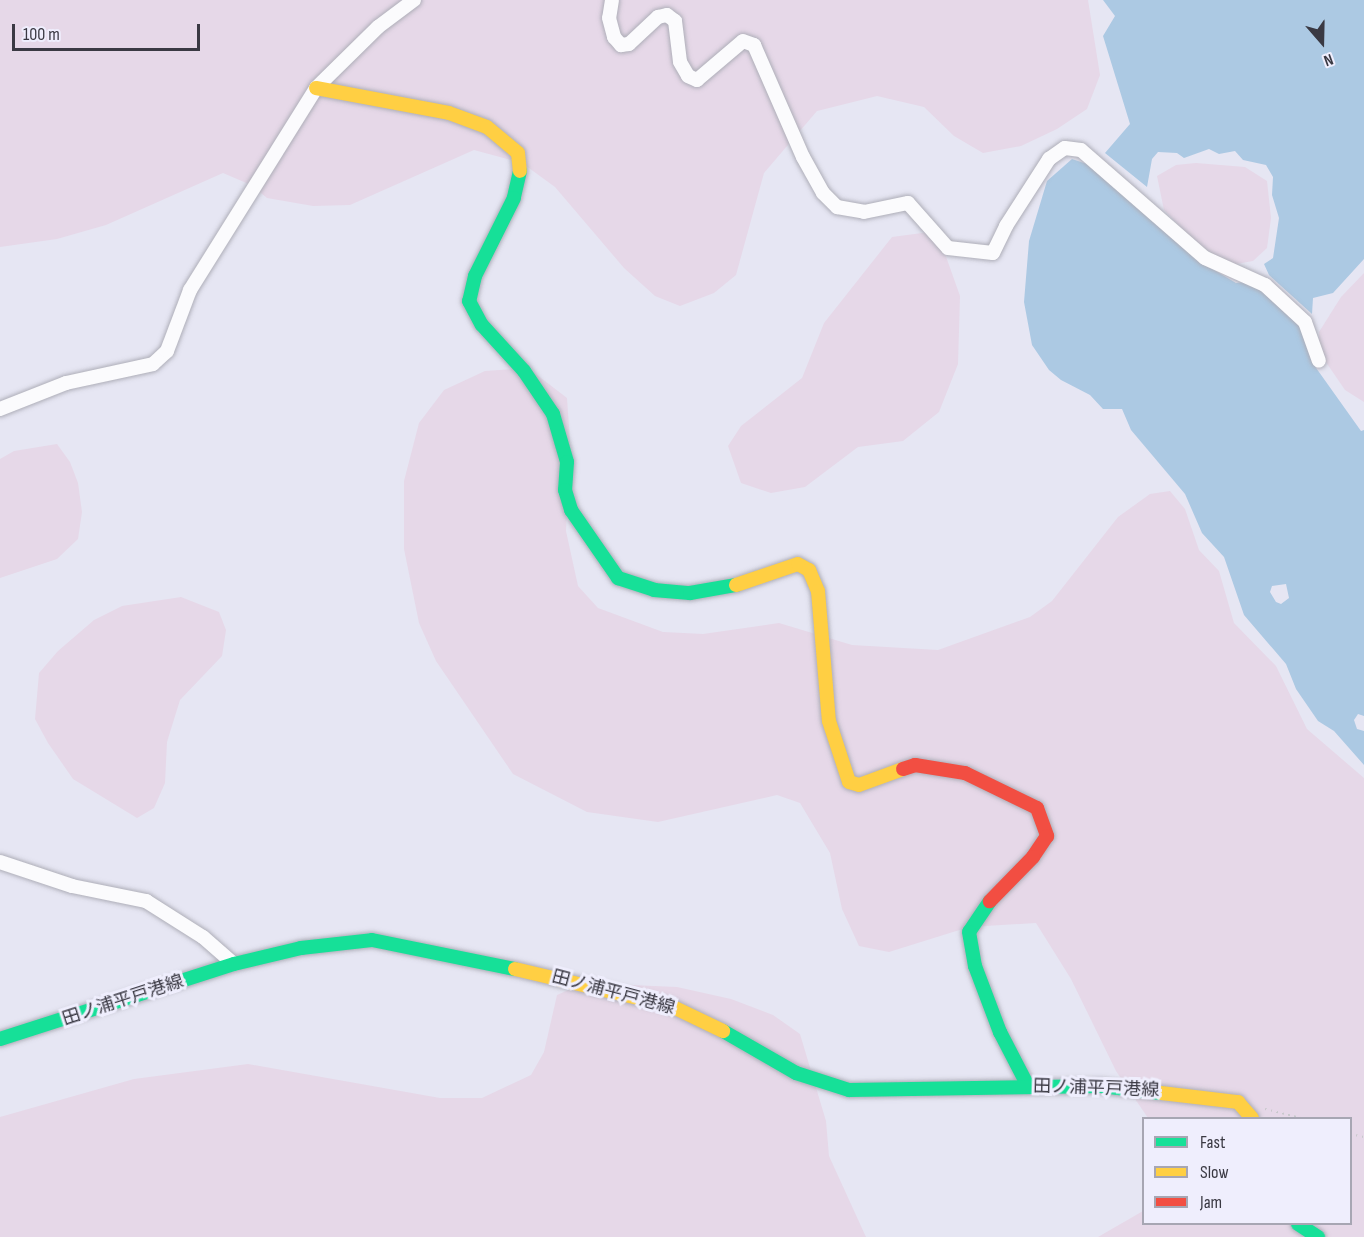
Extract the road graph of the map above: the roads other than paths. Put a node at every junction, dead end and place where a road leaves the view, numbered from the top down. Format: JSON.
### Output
{"nodes":[{"id":1,"x":414,"y":0,"type":"edge"},
{"id":2,"x":612,"y":0,"type":"edge"},
{"id":3,"x":316,"y":88,"type":"junction"},
{"id":4,"x":1319,"y":361,"type":"dead end"},
{"id":5,"x":0,"y":409,"type":"edge"},
{"id":6,"x":0,"y":862,"type":"edge"},
{"id":7,"x":234,"y":964,"type":"junction"},
{"id":8,"x":0,"y":1039,"type":"edge"},
{"id":9,"x":1028,"y":1086,"type":"junction"},
{"id":10,"x":1250,"y":1117,"type":"edge"},
{"id":11,"x":1299,"y":1225,"type":"edge"},
{"id":12,"x":1317,"y":1237,"type":"edge"}],
"edges":[{"from":1,"to":3,"type":"street"},
{"from":2,"to":4,"type":"street"},
{"from":3,"to":5,"type":"street"},
{"from":3,"to":9,"type":"street"},
{"from":6,"to":7,"type":"street"},
{"from":7,"to":8,"type":"street","name":"田ノ浦平戸港線"},
{"from":7,"to":9,"type":"street","name":"田ノ浦平戸港線"},
{"from":9,"to":10,"type":"street","name":"田ノ浦平戸港線"},
{"from":11,"to":12,"type":"street"}]}
